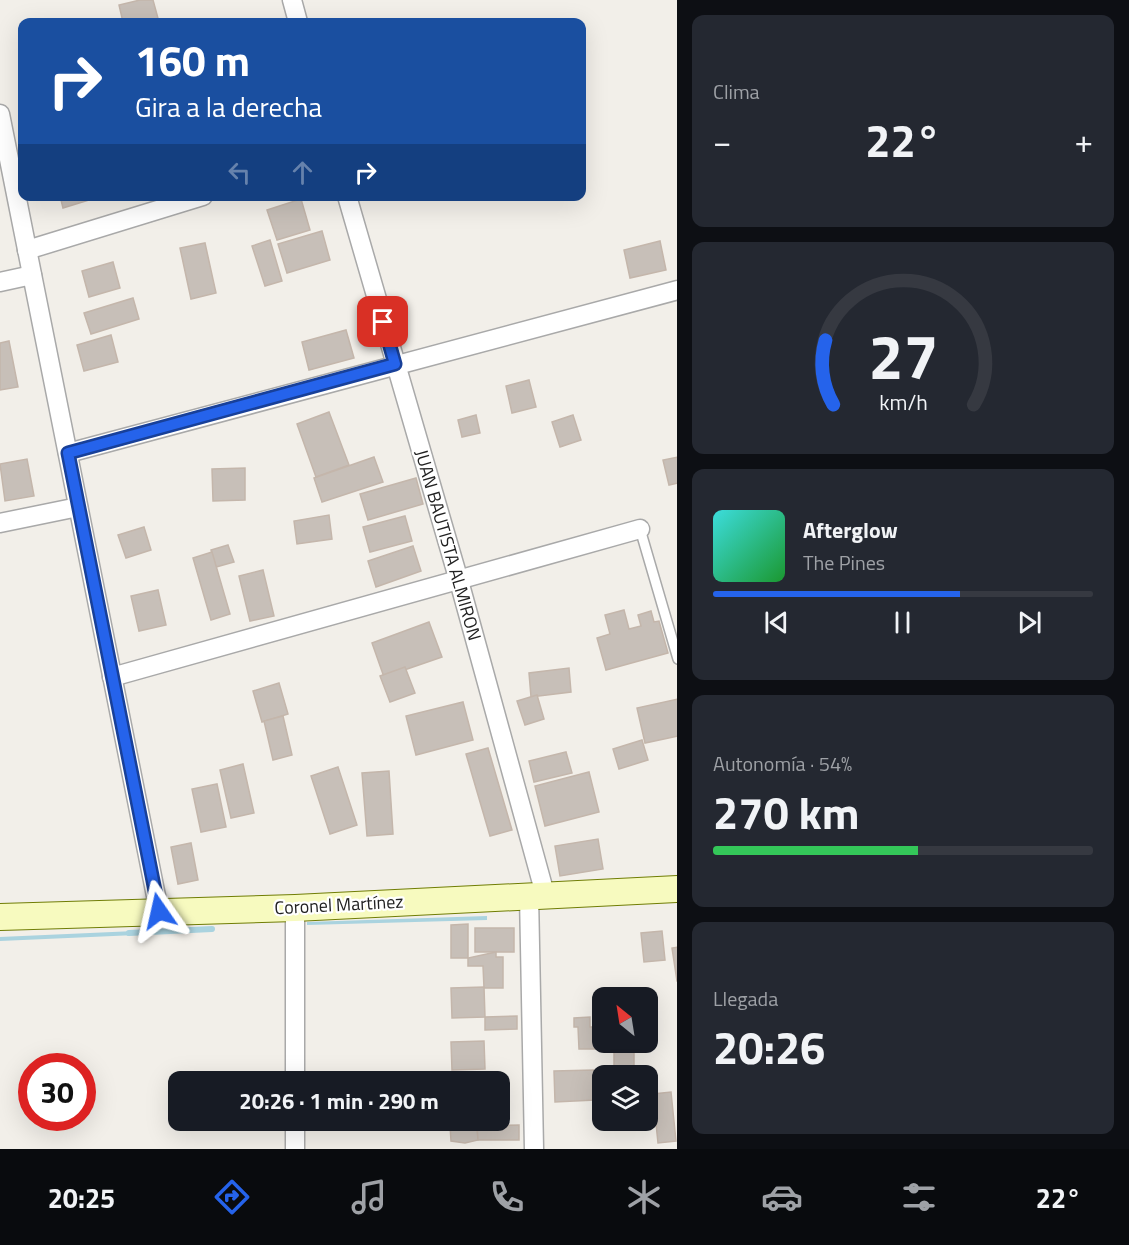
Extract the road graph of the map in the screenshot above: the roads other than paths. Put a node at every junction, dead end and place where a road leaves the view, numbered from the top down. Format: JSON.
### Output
{"nodes":[{"id":1,"x":291,"y":0,"type":"edge"},
{"id":2,"x":297,"y":18,"type":"edge"},
{"id":3,"x":0,"y":114,"type":"edge"},
{"id":4,"x":187,"y":201,"type":"edge"},
{"id":5,"x":348,"y":201,"type":"edge"},
{"id":6,"x":27,"y":250,"type":"junction"},
{"id":7,"x":32,"y":275,"type":"junction"},
{"id":8,"x":0,"y":282,"type":"edge"},
{"id":9,"x":677,"y":290,"type":"edge"},
{"id":10,"x":395,"y":364,"type":"junction"},
{"id":11,"x":68,"y":453,"type":"junction"},
{"id":12,"x":78,"y":507,"type":"junction"},
{"id":13,"x":0,"y":523,"type":"edge"},
{"id":14,"x":640,"y":529,"type":"joint"},
{"id":15,"x":459,"y":581,"type":"junction"},
{"id":16,"x":677,"y":656,"type":"edge"},
{"id":17,"x":112,"y":677,"type":"junction"},
{"id":18,"x":677,"y":889,"type":"edge"},
{"id":19,"x":537,"y":894,"type":"junction"},
{"id":20,"x":295,"y":908,"type":"junction"},
{"id":21,"x":159,"y":911,"type":"junction"},
{"id":22,"x":0,"y":917,"type":"edge"},
{"id":23,"x":295,"y":1071,"type":"edge"},
{"id":24,"x":295,"y":1131,"type":"edge"},
{"id":25,"x":295,"y":1149,"type":"edge"},
{"id":26,"x":534,"y":1149,"type":"edge"}],
"edges":[{"from":1,"to":2,"type":"street"},
{"from":3,"to":6,"type":"street"},
{"from":4,"to":6,"type":"street"},
{"from":5,"to":10,"type":"street","name":"JUAN BAUTISTA ALMIRON"},
{"from":6,"to":7,"type":"street"},
{"from":7,"to":8,"type":"street"},
{"from":7,"to":11,"type":"street"},
{"from":9,"to":10,"type":"street"},
{"from":10,"to":11,"type":"street"},
{"from":10,"to":15,"type":"street","name":"JUAN BAUTISTA ALMIRON"},
{"from":11,"to":12,"type":"street"},
{"from":12,"to":13,"type":"street"},
{"from":12,"to":17,"type":"street"},
{"from":14,"to":15,"type":"street"},
{"from":14,"to":16,"type":"lane"},
{"from":15,"to":17,"type":"street"},
{"from":15,"to":19,"type":"street","name":"JUAN BAUTISTA ALMIRON"},
{"from":17,"to":21,"type":"street"},
{"from":18,"to":19,"type":"main road","name":"Coronel Martínez"},
{"from":19,"to":20,"type":"main road","name":"Coronel Martínez"},
{"from":19,"to":26,"type":"street","name":"JUAN BAUTISTA ALMIRON"},
{"from":20,"to":21,"type":"main road","name":"Coronel Martínez"},
{"from":20,"to":23,"type":"street"},
{"from":21,"to":22,"type":"main road","name":"Coronel Martínez"},
{"from":24,"to":25,"type":"street"}]}
